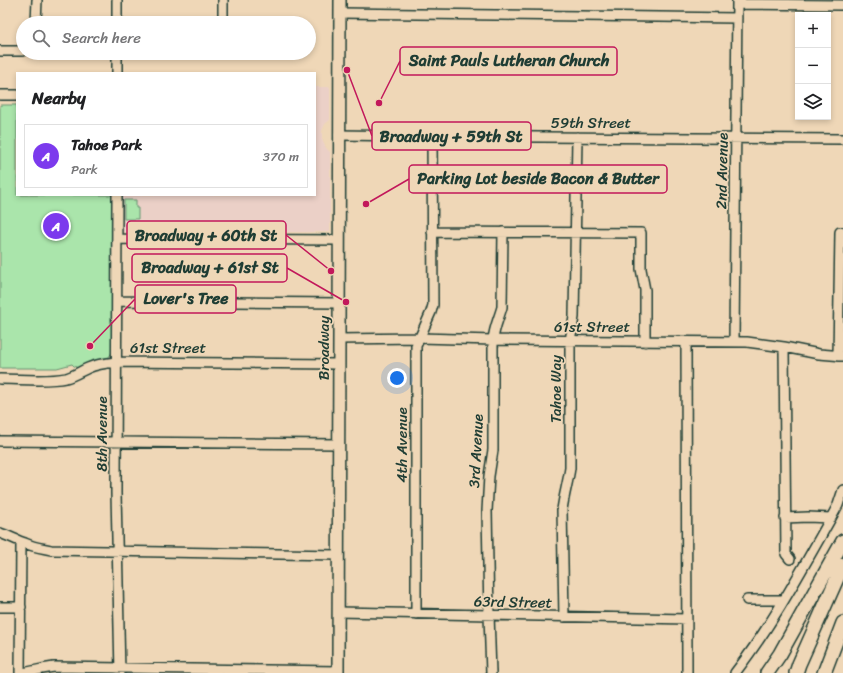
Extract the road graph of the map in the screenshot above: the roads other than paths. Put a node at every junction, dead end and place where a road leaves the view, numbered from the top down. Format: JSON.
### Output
{"nodes":[{"id":1,"x":37,"y":0,"type":"edge"},
{"id":2,"x":117,"y":0,"type":"edge"},
{"id":3,"x":223,"y":0,"type":"edge"},
{"id":4,"x":340,"y":0,"type":"edge"},
{"id":5,"x":737,"y":2,"type":"edge"},
{"id":6,"x":843,"y":4,"type":"edge"},
{"id":7,"x":340,"y":13,"type":"junction"},
{"id":8,"x":36,"y":16,"type":"edge"},
{"id":9,"x":117,"y":16,"type":"edge"},
{"id":10,"x":223,"y":16,"type":"edge"},
{"id":11,"x":737,"y":18,"type":"junction"},
{"id":12,"x":0,"y":51,"type":"edge"},
{"id":13,"x":16,"y":51,"type":"edge"},
{"id":14,"x":117,"y":60,"type":"edge"},
{"id":15,"x":117,"y":72,"type":"edge"},
{"id":16,"x":0,"y":95,"type":"edge"},
{"id":17,"x":16,"y":95,"type":"edge"},
{"id":18,"x":339,"y":135,"type":"junction"},
{"id":19,"x":432,"y":136,"type":"junction"},
{"id":20,"x":576,"y":137,"type":"junction"},
{"id":21,"x":736,"y":138,"type":"junction"},
{"id":22,"x":843,"y":139,"type":"edge"},
{"id":23,"x":117,"y":196,"type":"edge"},
{"id":24,"x":432,"y":232,"type":"junction"},
{"id":25,"x":503,"y":232,"type":"junction"},
{"id":26,"x":841,"y":232,"type":"edge"},
{"id":27,"x":575,"y":233,"type":"junction"},
{"id":28,"x":117,"y":239,"type":"junction"},
{"id":29,"x":339,"y":240,"type":"junction"},
{"id":30,"x":117,"y":301,"type":"junction"},
{"id":31,"x":339,"y":303,"type":"junction"},
{"id":32,"x":420,"y":338,"type":"junction"},
{"id":33,"x":339,"y":339,"type":"junction"},
{"id":34,"x":493,"y":340,"type":"junction"},
{"id":35,"x":570,"y":341,"type":"junction"},
{"id":36,"x":645,"y":342,"type":"junction"},
{"id":37,"x":686,"y":342,"type":"junction"},
{"id":38,"x":734,"y":342,"type":"junction"},
{"id":39,"x":784,"y":347,"type":"junction"},
{"id":40,"x":840,"y":356,"type":"edge"},
{"id":41,"x":116,"y":362,"type":"junction"},
{"id":42,"x":339,"y":364,"type":"junction"},
{"id":43,"x":0,"y":379,"type":"edge"},
{"id":44,"x":0,"y":441,"type":"edge"},
{"id":45,"x":116,"y":442,"type":"junction"},
{"id":46,"x":338,"y":444,"type":"junction"},
{"id":47,"x":843,"y":490,"type":"edge"},
{"id":48,"x":785,"y":518,"type":"junction"},
{"id":49,"x":831,"y":518,"type":"junction"},
{"id":50,"x":0,"y":533,"type":"edge"},
{"id":51,"x":843,"y":541,"type":"edge"},
{"id":52,"x":21,"y":542,"type":"junction"},
{"id":53,"x":118,"y":551,"type":"junction"},
{"id":54,"x":338,"y":555,"type":"junction"},
{"id":55,"x":790,"y":559,"type":"dead end"},
{"id":56,"x":843,"y":565,"type":"edge"},
{"id":57,"x":747,"y":600,"type":"dead end"},
{"id":58,"x":784,"y":600,"type":"junction"},
{"id":59,"x":0,"y":607,"type":"edge"},
{"id":60,"x":20,"y":607,"type":"junction"},
{"id":61,"x":338,"y":612,"type":"junction"},
{"id":62,"x":416,"y":614,"type":"junction"},
{"id":63,"x":489,"y":615,"type":"junction"},
{"id":64,"x":564,"y":617,"type":"junction"},
{"id":65,"x":687,"y":619,"type":"junction"},
{"id":66,"x":843,"y":623,"type":"edge"},
{"id":67,"x":120,"y":670,"type":"edge"},
{"id":68,"x":338,"y":672,"type":"edge"},
{"id":69,"x":20,"y":673,"type":"edge"},
{"id":70,"x":24,"y":673,"type":"edge"},
{"id":71,"x":491,"y":673,"type":"edge"},
{"id":72,"x":687,"y":673,"type":"edge"},
{"id":73,"x":735,"y":673,"type":"edge"},
{"id":74,"x":767,"y":673,"type":"edge"},
{"id":75,"x":796,"y":673,"type":"edge"},
{"id":76,"x":824,"y":673,"type":"edge"}],
"edges":[{"from":1,"to":8,"type":"street"},
{"from":2,"to":9,"type":"street"},
{"from":3,"to":10,"type":"street"},
{"from":4,"to":7,"type":"main road","name":"Broadway"},
{"from":5,"to":6,"type":"street"},
{"from":5,"to":11,"type":"street","name":"2nd Avenue"},
{"from":7,"to":11,"type":"street"},
{"from":7,"to":18,"type":"main road","name":"Broadway"},
{"from":11,"to":21,"type":"street","name":"2nd Avenue"},
{"from":12,"to":13,"type":"street"},
{"from":14,"to":15,"type":"street"},
{"from":16,"to":17,"type":"street"},
{"from":18,"to":19,"type":"street","name":"59th Street"},
{"from":18,"to":29,"type":"main road","name":"Broadway"},
{"from":19,"to":20,"type":"street","name":"59th Street"},
{"from":19,"to":24,"type":"street","name":"4th Avenue"},
{"from":20,"to":21,"type":"street","name":"59th Street"},
{"from":20,"to":27,"type":"street","name":"Tahoe Way"},
{"from":21,"to":22,"type":"street","name":"59th Street"},
{"from":21,"to":38,"type":"street","name":"2nd Avenue"},
{"from":23,"to":28,"type":"street","name":"8th Avenue"},
{"from":24,"to":25,"type":"street"},
{"from":24,"to":32,"type":"street","name":"4th Avenue"},
{"from":25,"to":27,"type":"street"},
{"from":25,"to":34,"type":"street","name":"3rd Avenue"},
{"from":26,"to":40,"type":"street"},
{"from":27,"to":35,"type":"street","name":"Tahoe Way"},
{"from":27,"to":36,"type":"street"},
{"from":28,"to":29,"type":"street"},
{"from":28,"to":30,"type":"street","name":"8th Avenue"},
{"from":29,"to":31,"type":"main road","name":"Broadway"},
{"from":30,"to":31,"type":"street"},
{"from":30,"to":41,"type":"street","name":"8th Avenue"},
{"from":31,"to":33,"type":"main road","name":"Broadway"},
{"from":32,"to":33,"type":"street","name":"61st Street"},
{"from":32,"to":34,"type":"street","name":"61st Street"},
{"from":32,"to":62,"type":"street","name":"4th Avenue"},
{"from":33,"to":42,"type":"main road","name":"Broadway"},
{"from":34,"to":35,"type":"street","name":"61st Street"},
{"from":34,"to":63,"type":"street","name":"3rd Avenue"},
{"from":35,"to":36,"type":"street","name":"61st Street"},
{"from":35,"to":64,"type":"street","name":"Tahoe Way"},
{"from":36,"to":37,"type":"street","name":"61st Street"},
{"from":37,"to":38,"type":"street","name":"61st Street"},
{"from":37,"to":65,"type":"street"},
{"from":38,"to":39,"type":"street","name":"61st Street"},
{"from":39,"to":40,"type":"street","name":"61st Street"},
{"from":39,"to":48,"type":"street"},
{"from":41,"to":42,"type":"street","name":"61st Street"},
{"from":41,"to":43,"type":"street","name":"61st Street"},
{"from":41,"to":45,"type":"street","name":"8th Avenue"},
{"from":42,"to":46,"type":"main road","name":"Broadway"},
{"from":44,"to":45,"type":"street"},
{"from":45,"to":46,"type":"street"},
{"from":45,"to":53,"type":"street","name":"8th Avenue"},
{"from":46,"to":54,"type":"main road","name":"Broadway"},
{"from":47,"to":49,"type":"street"},
{"from":48,"to":49,"type":"street"},
{"from":48,"to":55,"type":"street"},
{"from":49,"to":58,"type":"street"},
{"from":50,"to":52,"type":"street"},
{"from":51,"to":74,"type":"highway"},
{"from":52,"to":53,"type":"street"},
{"from":52,"to":60,"type":"street"},
{"from":53,"to":54,"type":"street"},
{"from":53,"to":67,"type":"street","name":"8th Avenue"},
{"from":54,"to":61,"type":"main road","name":"Broadway"},
{"from":56,"to":75,"type":"highway"},
{"from":57,"to":58,"type":"street"},
{"from":58,"to":73,"type":"street"},
{"from":59,"to":60,"type":"street"},
{"from":60,"to":69,"type":"street"},
{"from":61,"to":62,"type":"street","name":"63rd Street"},
{"from":61,"to":68,"type":"main road","name":"Broadway"},
{"from":62,"to":63,"type":"street","name":"63rd Street"},
{"from":63,"to":64,"type":"street","name":"63rd Street"},
{"from":63,"to":71,"type":"street","name":"3rd Avenue"},
{"from":64,"to":65,"type":"street","name":"63rd Street"},
{"from":65,"to":72,"type":"street"},
{"from":66,"to":76,"type":"highway"},
{"from":67,"to":68,"type":"street"},
{"from":67,"to":70,"type":"street"}]}
